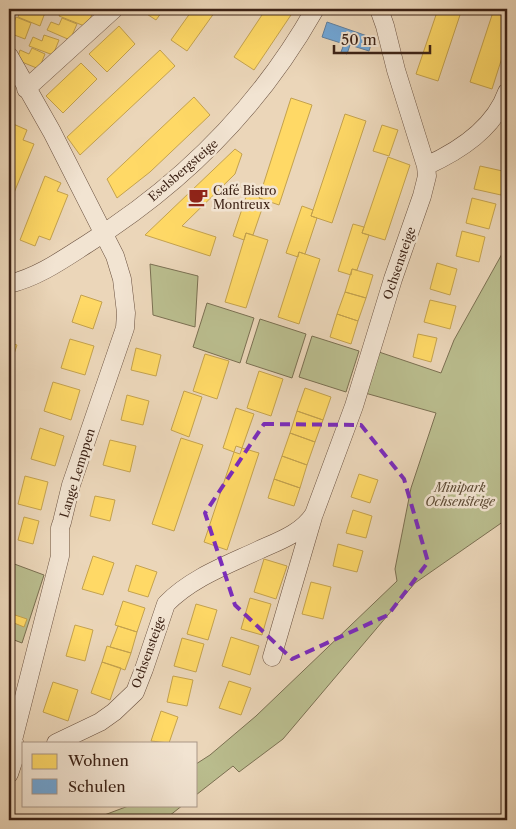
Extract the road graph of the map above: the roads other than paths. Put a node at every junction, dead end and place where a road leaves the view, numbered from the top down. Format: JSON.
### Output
{"nodes":[{"id":1,"x":114,"y":9,"type":"edge"},
{"id":2,"x":315,"y":9,"type":"edge"},
{"id":3,"x":379,"y":9,"type":"edge"},
{"id":4,"x":9,"y":56,"type":"edge"},
{"id":5,"x":26,"y":89,"type":"junction"},
{"id":6,"x":507,"y":92,"type":"edge"},
{"id":7,"x":426,"y":166,"type":"junction"},
{"id":8,"x":104,"y":233,"type":"junction"},
{"id":9,"x":9,"y":284,"type":"edge"},
{"id":10,"x":314,"y":514,"type":"junction"},
{"id":11,"x":272,"y":657,"type":"dead end"},
{"id":12,"x":58,"y":742,"type":"edge"},
{"id":13,"x":20,"y":752,"type":"edge"},
{"id":14,"x":9,"y":774,"type":"edge"}],
"edges":[{"from":1,"to":5,"type":"street"},
{"from":2,"to":8,"type":"street","name":"Eselsbergsteige"},
{"from":3,"to":7,"type":"street","name":"Ochsensteige"},
{"from":4,"to":5,"type":"street","name":"Lange Lemppen"},
{"from":5,"to":8,"type":"street","name":"Lange Lemppen"},
{"from":6,"to":7,"type":"street"},
{"from":7,"to":10,"type":"street","name":"Ochsensteige"},
{"from":8,"to":9,"type":"street","name":"Eselsbergsteige"},
{"from":8,"to":13,"type":"street","name":"Lange Lemppen"},
{"from":10,"to":11,"type":"street","name":"Ochsensteige"},
{"from":10,"to":12,"type":"street","name":"Ochsensteige"},
{"from":13,"to":14,"type":"street","name":"Lange Lemppen"}]}
